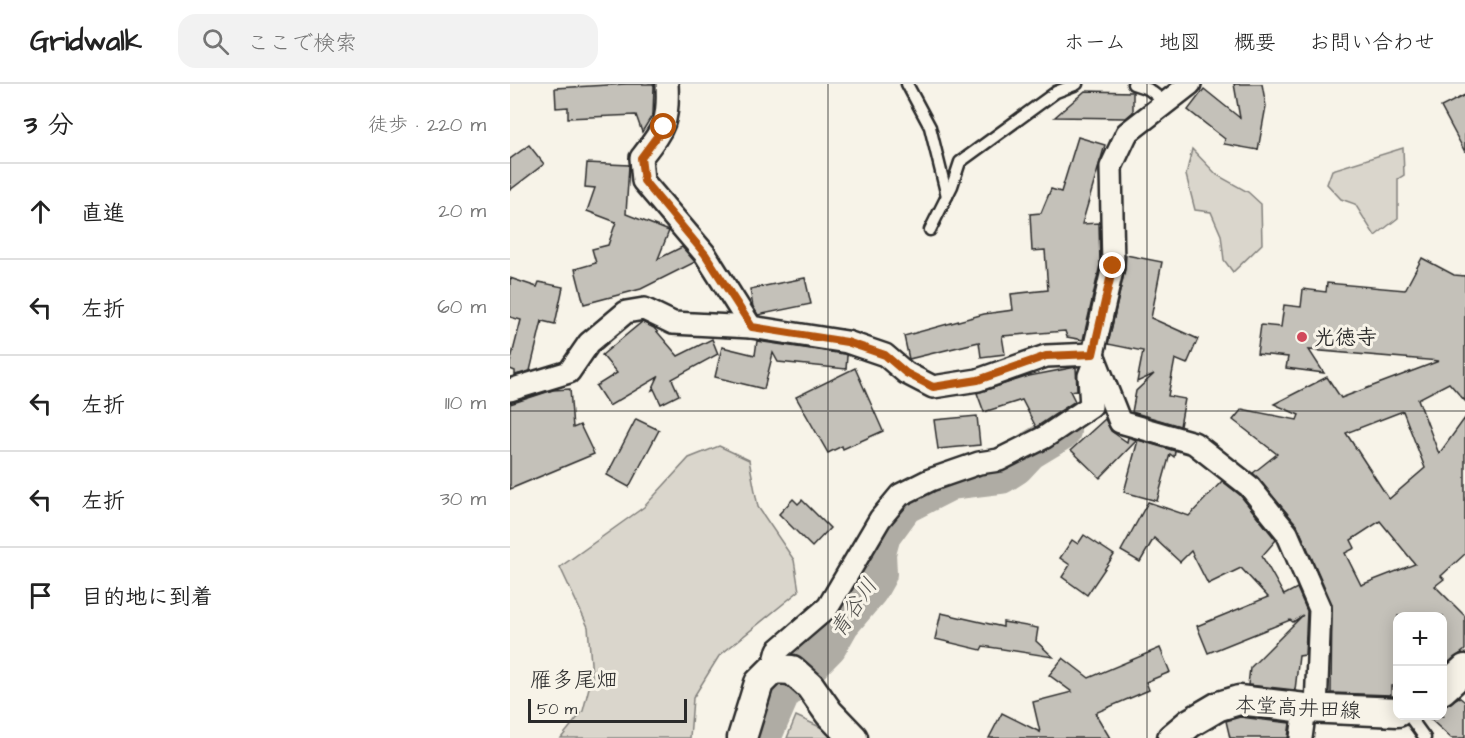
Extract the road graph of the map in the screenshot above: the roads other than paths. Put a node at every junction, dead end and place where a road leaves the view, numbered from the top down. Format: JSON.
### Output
{"nodes":[{"id":1,"x":667,"y":84,"type":"edge"},
{"id":2,"x":907,"y":84,"type":"edge"},
{"id":3,"x":1077,"y":84,"type":"edge"},
{"id":4,"x":1133,"y":84,"type":"edge"},
{"id":5,"x":1190,"y":84,"type":"edge"},
{"id":6,"x":1165,"y":102,"type":"junction"},
{"id":7,"x":947,"y":196,"type":"junction"},
{"id":8,"x":930,"y":230,"type":"dead end"},
{"id":9,"x":752,"y":327,"type":"junction"},
{"id":10,"x":1094,"y":357,"type":"junction"},
{"id":11,"x":510,"y":390,"type":"edge"},
{"id":12,"x":1465,"y":669,"type":"edge"},
{"id":13,"x":792,"y":675,"type":"junction"},
{"id":14,"x":1447,"y":686,"type":"edge"},
{"id":15,"x":1310,"y":708,"type":"junction"},
{"id":16,"x":1393,"y":712,"type":"edge"},
{"id":17,"x":1412,"y":720,"type":"edge"},
{"id":18,"x":742,"y":738,"type":"edge"},
{"id":19,"x":853,"y":738,"type":"edge"},
{"id":20,"x":1172,"y":738,"type":"edge"},
{"id":21,"x":1301,"y":738,"type":"edge"},
{"id":22,"x":1425,"y":738,"type":"edge"}],
"edges":[{"from":1,"to":9,"type":"street"},
{"from":2,"to":7,"type":"lane"},
{"from":3,"to":7,"type":"lane"},
{"from":4,"to":6,"type":"lane"},
{"from":5,"to":6,"type":"street"},
{"from":6,"to":10,"type":"street"},
{"from":7,"to":8,"type":"lane"},
{"from":9,"to":10,"type":"street"},
{"from":9,"to":11,"type":"street"},
{"from":10,"to":13,"type":"street"},
{"from":10,"to":15,"type":"street"},
{"from":12,"to":14,"type":"main road"},
{"from":13,"to":18,"type":"main road"},
{"from":13,"to":19,"type":"main road"},
{"from":15,"to":16,"type":"main road","name":"本堂高井田線"},
{"from":15,"to":20,"type":"main road","name":"本堂高井田線"},
{"from":15,"to":21,"type":"street"},
{"from":17,"to":22,"type":"lane"}]}
